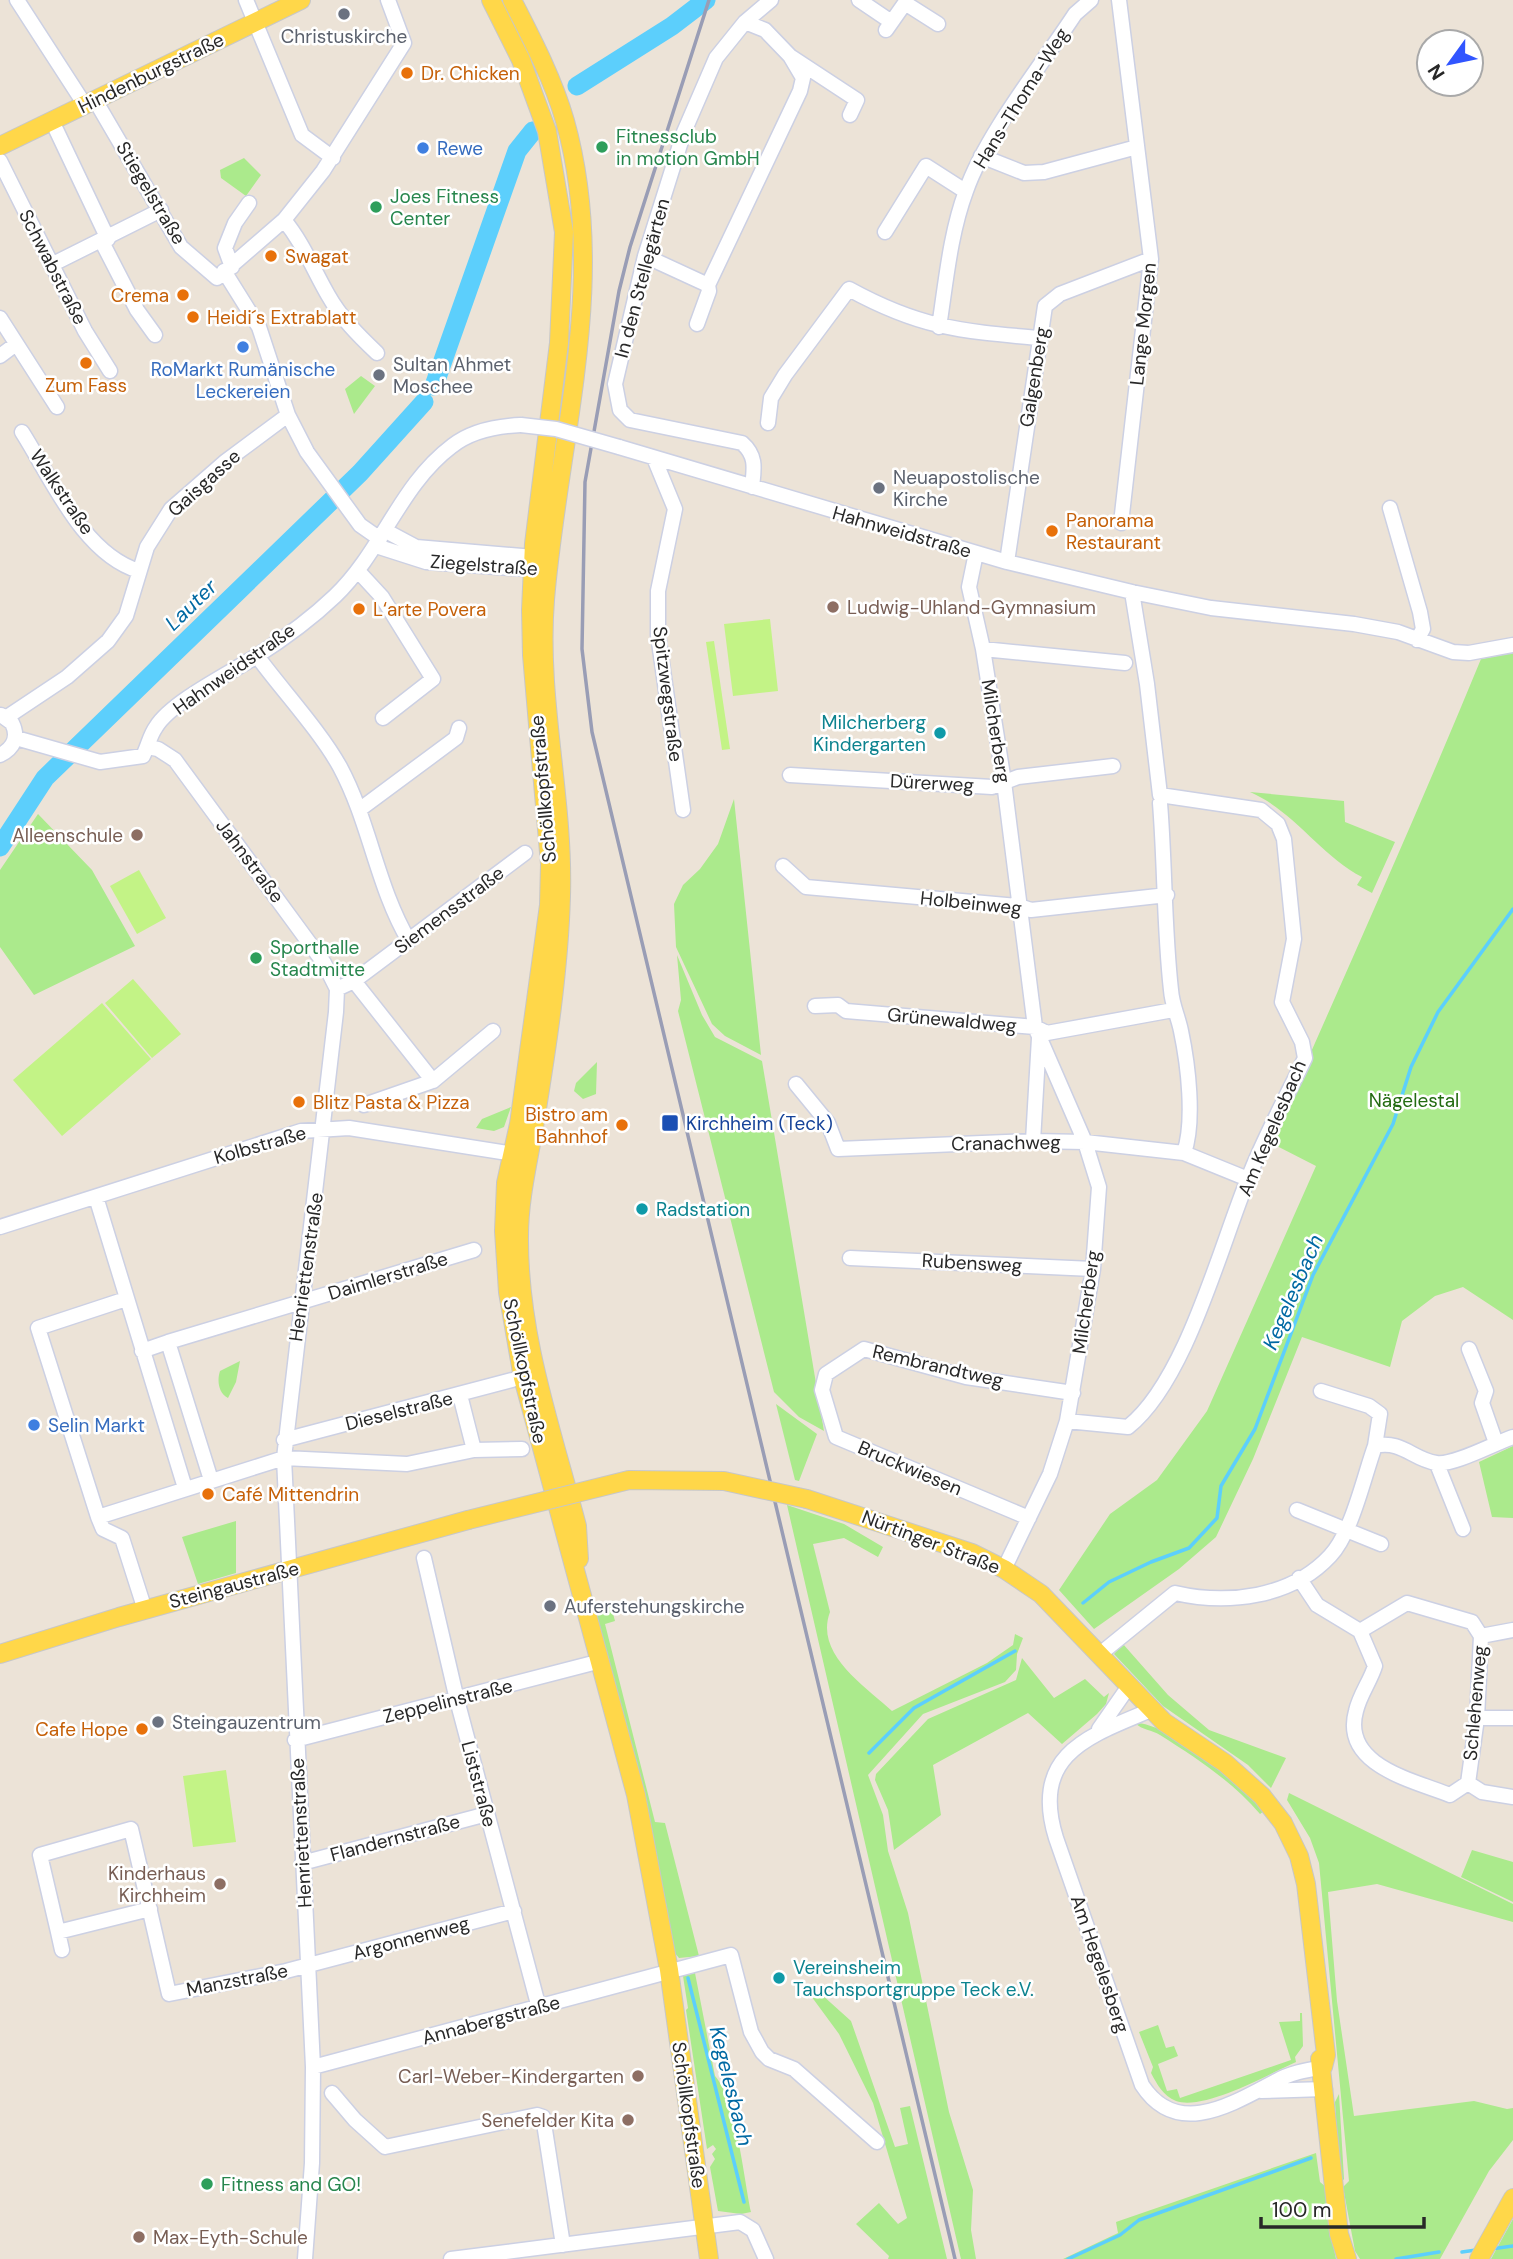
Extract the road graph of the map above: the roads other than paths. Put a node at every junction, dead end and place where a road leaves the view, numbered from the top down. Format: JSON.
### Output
{"nodes":[{"id":1,"x":17,"y":0,"type":"edge"},
{"id":2,"x":246,"y":0,"type":"edge"},
{"id":3,"x":302,"y":0,"type":"edge"},
{"id":4,"x":388,"y":0,"type":"edge"},
{"id":5,"x":491,"y":0,"type":"edge"},
{"id":6,"x":512,"y":0,"type":"edge"},
{"id":7,"x":771,"y":0,"type":"edge"},
{"id":8,"x":859,"y":0,"type":"edge"},
{"id":9,"x":1091,"y":0,"type":"edge"},
{"id":10,"x":1119,"y":0,"type":"edge"},
{"id":11,"x":256,"y":22,"type":"junction"},
{"id":12,"x":745,"y":22,"type":"junction"},
{"id":13,"x":937,"y":23,"type":"dead end"},
{"id":14,"x":790,"y":56,"type":"junction"},
{"id":15,"x":90,"y":102,"type":"junction"},
{"id":16,"x":850,"y":115,"type":"dead end"},
{"id":17,"x":52,"y":121,"type":"junction"},
{"id":18,"x":0,"y":146,"type":"edge"},
{"id":19,"x":1137,"y":147,"type":"junction"},
{"id":20,"x":981,"y":156,"type":"junction"},
{"id":21,"x":333,"y":159,"type":"junction"},
{"id":22,"x":0,"y":161,"type":"edge"},
{"id":23,"x":965,"y":191,"type":"junction"},
{"id":24,"x":249,"y":204,"type":"dead end"},
{"id":25,"x":161,"y":210,"type":"junction"},
{"id":26,"x":284,"y":220,"type":"junction"},
{"id":27,"x":232,"y":230,"type":"junction"},
{"id":28,"x":885,"y":232,"type":"dead end"},
{"id":29,"x":105,"y":240,"type":"junction"},
{"id":30,"x":252,"y":250,"type":"junction"},
{"id":31,"x":645,"y":256,"type":"junction"},
{"id":32,"x":1151,"y":259,"type":"junction"},
{"id":33,"x":51,"y":265,"type":"junction"},
{"id":34,"x":224,"y":272,"type":"junction"},
{"id":35,"x":708,"y":285,"type":"junction"},
{"id":36,"x":0,"y":318,"type":"edge"},
{"id":37,"x":697,"y":324,"type":"dead end"},
{"id":38,"x":939,"y":327,"type":"junction"},
{"id":39,"x":155,"y":335,"type":"dead end"},
{"id":40,"x":1039,"y":338,"type":"junction"},
{"id":41,"x":16,"y":344,"type":"junction"},
{"id":42,"x":377,"y":353,"type":"dead end"},
{"id":43,"x":0,"y":356,"type":"edge"},
{"id":44,"x":110,"y":371,"type":"dead end"},
{"id":45,"x":57,"y":407,"type":"dead end"},
{"id":46,"x":288,"y":415,"type":"junction"},
{"id":47,"x":768,"y":423,"type":"dead end"},
{"id":48,"x":22,"y":432,"type":"dead end"},
{"id":49,"x":654,"y":458,"type":"junction"},
{"id":50,"x":752,"y":487,"type":"junction"},
{"id":51,"x":1390,"y":508,"type":"dead end"},
{"id":52,"x":1121,"y":523,"type":"dead end"},
{"id":53,"x":380,"y":539,"type":"junction"},
{"id":54,"x":975,"y":553,"type":"junction"},
{"id":55,"x":1007,"y":562,"type":"junction"},
{"id":56,"x":538,"y":566,"type":"junction"},
{"id":57,"x":139,"y":570,"type":"junction"},
{"id":58,"x":358,"y":571,"type":"junction"},
{"id":59,"x":1132,"y":592,"type":"junction"},
{"id":60,"x":1423,"y":642,"type":"junction"},
{"id":61,"x":1513,"y":645,"type":"edge"},
{"id":62,"x":983,"y":649,"type":"junction"},
{"id":63,"x":257,"y":656,"type":"junction"},
{"id":64,"x":1125,"y":663,"type":"dead end"},
{"id":65,"x":4,"y":716,"type":"edge"},
{"id":66,"x":383,"y":718,"type":"dead end"},
{"id":67,"x":459,"y":729,"type":"dead end"},
{"id":68,"x":16,"y":738,"type":"junction"},
{"id":69,"x":147,"y":747,"type":"junction"},
{"id":70,"x":0,"y":755,"type":"edge"},
{"id":71,"x":1113,"y":766,"type":"dead end"},
{"id":72,"x":790,"y":775,"type":"dead end"},
{"id":73,"x":1004,"y":782,"type":"junction"},
{"id":74,"x":1160,"y":803,"type":"dead end"},
{"id":75,"x":359,"y":810,"type":"junction"},
{"id":76,"x":683,"y":810,"type":"dead end"},
{"id":77,"x":525,"y":853,"type":"dead end"},
{"id":78,"x":783,"y":866,"type":"dead end"},
{"id":79,"x":1167,"y":895,"type":"junction"},
{"id":80,"x":1019,"y":906,"type":"junction"},
{"id":81,"x":409,"y":941,"type":"junction"},
{"id":82,"x":354,"y":981,"type":"junction"},
{"id":83,"x":337,"y":989,"type":"junction"},
{"id":84,"x":815,"y":1006,"type":"dead end"},
{"id":85,"x":1173,"y":1010,"type":"junction"},
{"id":86,"x":493,"y":1031,"type":"dead end"},
{"id":87,"x":1037,"y":1031,"type":"junction"},
{"id":88,"x":433,"y":1080,"type":"junction"},
{"id":89,"x":796,"y":1084,"type":"dead end"},
{"id":90,"x":364,"y":1105,"type":"dead end"},
{"id":91,"x":324,"y":1128,"type":"junction"},
{"id":92,"x":1034,"y":1141,"type":"junction"},
{"id":93,"x":1085,"y":1142,"type":"junction"},
{"id":94,"x":1184,"y":1153,"type":"junction"},
{"id":95,"x":520,"y":1155,"type":"junction"},
{"id":96,"x":1248,"y":1179,"type":"junction"},
{"id":97,"x":96,"y":1197,"type":"junction"},
{"id":98,"x":0,"y":1227,"type":"edge"},
{"id":99,"x":474,"y":1250,"type":"dead end"},
{"id":100,"x":850,"y":1258,"type":"dead end"},
{"id":101,"x":1093,"y":1269,"type":"junction"},
{"id":102,"x":126,"y":1299,"type":"junction"},
{"id":103,"x":302,"y":1303,"type":"junction"},
{"id":104,"x":168,"y":1342,"type":"junction"},
{"id":105,"x":1469,"y":1349,"type":"dead end"},
{"id":106,"x":142,"y":1350,"type":"junction"},
{"id":107,"x":512,"y":1380,"type":"dead end"},
{"id":108,"x":822,"y":1390,"type":"joint"},
{"id":109,"x":1321,"y":1391,"type":"dead end"},
{"id":110,"x":1073,"y":1393,"type":"junction"},
{"id":111,"x":460,"y":1395,"type":"junction"},
{"id":112,"x":1068,"y":1421,"type":"junction"},
{"id":113,"x":1513,"y":1437,"type":"edge"},
{"id":114,"x":284,"y":1440,"type":"junction"},
{"id":115,"x":1496,"y":1443,"type":"junction"},
{"id":116,"x":1375,"y":1446,"type":"junction"},
{"id":117,"x":522,"y":1449,"type":"dead end"},
{"id":118,"x":474,"y":1450,"type":"junction"},
{"id":119,"x":284,"y":1458,"type":"junction"},
{"id":120,"x":1437,"y":1464,"type":"junction"},
{"id":121,"x":211,"y":1480,"type":"junction"},
{"id":122,"x":185,"y":1488,"type":"junction"},
{"id":123,"x":1297,"y":1510,"type":"dead end"},
{"id":124,"x":99,"y":1517,"type":"junction"},
{"id":125,"x":1029,"y":1518,"type":"junction"},
{"id":126,"x":468,"y":1520,"type":"joint"},
{"id":127,"x":1346,"y":1528,"type":"junction"},
{"id":128,"x":1463,"y":1529,"type":"dead end"},
{"id":129,"x":1381,"y":1544,"type":"dead end"},
{"id":130,"x":424,"y":1558,"type":"dead end"},
{"id":131,"x":1004,"y":1569,"type":"junction"},
{"id":132,"x":287,"y":1570,"type":"junction"},
{"id":133,"x":1299,"y":1578,"type":"junction"},
{"id":134,"x":145,"y":1610,"type":"junction"},
{"id":135,"x":1513,"y":1630,"type":"edge"},
{"id":136,"x":1360,"y":1631,"type":"junction"},
{"id":137,"x":1480,"y":1636,"type":"junction"},
{"id":138,"x":0,"y":1654,"type":"edge"},
{"id":139,"x":1100,"y":1654,"type":"junction"},
{"id":140,"x":601,"y":1661,"type":"junction"},
{"id":141,"x":1129,"y":1686,"type":"junction"},
{"id":142,"x":457,"y":1700,"type":"junction"},
{"id":143,"x":1151,"y":1710,"type":"junction"},
{"id":144,"x":1477,"y":1718,"type":"junction"},
{"id":145,"x":1513,"y":1718,"type":"edge"},
{"id":146,"x":1098,"y":1730,"type":"junction"},
{"id":147,"x":295,"y":1740,"type":"junction"},
{"id":148,"x":1468,"y":1783,"type":"junction"},
{"id":149,"x":1513,"y":1797,"type":"edge"},
{"id":150,"x":487,"y":1814,"type":"junction"},
{"id":151,"x":302,"y":1863,"type":"junction"},
{"id":152,"x":150,"y":1909,"type":"junction"},
{"id":153,"x":514,"y":1911,"type":"junction"},
{"id":154,"x":58,"y":1932,"type":"junction"},
{"id":155,"x":62,"y":1950,"type":"dead end"},
{"id":156,"x":309,"y":1965,"type":"junction"},
{"id":157,"x":669,"y":1970,"type":"junction"},
{"id":158,"x":539,"y":2008,"type":"junction"},
{"id":159,"x":313,"y":2067,"type":"junction"},
{"id":160,"x":1323,"y":2067,"type":"junction"},
{"id":161,"x":1325,"y":2089,"type":"junction"},
{"id":162,"x":1260,"y":2092,"type":"junction"},
{"id":163,"x":332,"y":2093,"type":"dead end"},
{"id":164,"x":877,"y":2142,"type":"dead end"},
{"id":165,"x":1510,"y":2203,"type":"edge"},
{"id":166,"x":705,"y":2227,"type":"junction"},
{"id":167,"x":562,"y":2245,"type":"junction"},
{"id":168,"x":1346,"y":2256,"type":"edge"},
{"id":169,"x":305,"y":2259,"type":"edge"},
{"id":170,"x":451,"y":2259,"type":"edge"},
{"id":171,"x":709,"y":2259,"type":"edge"},
{"id":172,"x":766,"y":2259,"type":"edge"},
{"id":173,"x":1479,"y":2259,"type":"edge"}],
"edges":[{"from":1,"to":15,"type":"street","name":"Stiegelstraße"},
{"from":2,"to":11,"type":"street"},
{"from":3,"to":11,"type":"main road","name":"Hindenburgstraße"},
{"from":4,"to":21,"type":"street"},
{"from":5,"to":56,"type":"main road","name":"Schöllkopfstraße"},
{"from":6,"to":56,"type":"main road","name":"Schöllkopfstraße"},
{"from":7,"to":12,"type":"street","name":"In den Stellegärten"},
{"from":8,"to":13,"type":"street"},
{"from":9,"to":20,"type":"street","name":"Hans-Thoma-Weg"},
{"from":10,"to":19,"type":"street","name":"Lange Morgen"},
{"from":11,"to":15,"type":"main road","name":"Hindenburgstraße"},
{"from":11,"to":21,"type":"street"},
{"from":12,"to":14,"type":"street"},
{"from":12,"to":31,"type":"street","name":"In den Stellegärten"},
{"from":14,"to":16,"type":"street"},
{"from":14,"to":35,"type":"street"},
{"from":15,"to":17,"type":"main road","name":"Hindenburgstraße"},
{"from":15,"to":25,"type":"street","name":"Stiegelstraße"},
{"from":17,"to":18,"type":"main road","name":"Hindenburgstraße"},
{"from":17,"to":29,"type":"street"},
{"from":19,"to":20,"type":"street"},
{"from":19,"to":32,"type":"street","name":"Lange Morgen"},
{"from":20,"to":23,"type":"street","name":"Hans-Thoma-Weg"},
{"from":21,"to":26,"type":"street"},
{"from":22,"to":33,"type":"street","name":"Schwabstraße"},
{"from":23,"to":28,"type":"street"},
{"from":23,"to":38,"type":"street","name":"Hans-Thoma-Weg"},
{"from":24,"to":27,"type":"street"},
{"from":25,"to":29,"type":"street"},
{"from":25,"to":34,"type":"street","name":"Stiegelstraße"},
{"from":26,"to":30,"type":"street"},
{"from":26,"to":42,"type":"street"},
{"from":27,"to":30,"type":"street"},
{"from":27,"to":34,"type":"street"},
{"from":29,"to":33,"type":"street"},
{"from":29,"to":39,"type":"street"},
{"from":30,"to":34,"type":"street"},
{"from":31,"to":35,"type":"street"},
{"from":31,"to":50,"type":"street","name":"In den Stellegärten"},
{"from":32,"to":40,"type":"street","name":"Galgenberg"},
{"from":32,"to":52,"type":"street","name":"Lange Morgen"},
{"from":33,"to":44,"type":"street","name":"Schwabstraße"},
{"from":34,"to":46,"type":"street","name":"Ziegelstraße"},
{"from":35,"to":37,"type":"street"},
{"from":36,"to":41,"type":"street"},
{"from":38,"to":40,"type":"street"},
{"from":38,"to":47,"type":"street"},
{"from":40,"to":55,"type":"street","name":"Galgenberg"},
{"from":41,"to":43,"type":"street"},
{"from":41,"to":45,"type":"street"},
{"from":46,"to":53,"type":"street","name":"Ziegelstraße"},
{"from":46,"to":57,"type":"street","name":"Gaisgasse"},
{"from":48,"to":57,"type":"street","name":"Walkstraße"},
{"from":49,"to":50,"type":"street","name":"Hahnweidstraße"},
{"from":49,"to":53,"type":"street","name":"Hahnweidstraße","bridge":true},
{"from":49,"to":76,"type":"street","name":"Spitzwegstraße"},
{"from":50,"to":54,"type":"street","name":"Hahnweidstraße"},
{"from":51,"to":60,"type":"street"},
{"from":53,"to":56,"type":"street","name":"Ziegelstraße"},
{"from":53,"to":58,"type":"street","name":"Hahnweidstraße"},
{"from":54,"to":55,"type":"street","name":"Hahnweidstraße"},
{"from":54,"to":62,"type":"street","name":"Milcherberg"},
{"from":55,"to":59,"type":"street","name":"Hahnweidstraße"},
{"from":56,"to":95,"type":"main road","name":"Schöllkopfstraße"},
{"from":57,"to":65,"type":"street","name":"Gaisgasse"},
{"from":58,"to":63,"type":"street","name":"Hahnweidstraße"},
{"from":58,"to":66,"type":"street"},
{"from":59,"to":60,"type":"street","name":"Hahnweidstraße"},
{"from":59,"to":96,"type":"street","name":"Am Kegelesbach"},
{"from":60,"to":61,"type":"street","name":"Hahnweidstraße"},
{"from":62,"to":64,"type":"street"},
{"from":62,"to":73,"type":"street","name":"Milcherberg"},
{"from":63,"to":69,"type":"street","name":"Hahnweidstraße"},
{"from":63,"to":75,"type":"street"},
{"from":65,"to":68,"type":"street"},
{"from":67,"to":75,"type":"street"},
{"from":68,"to":69,"type":"street"},
{"from":68,"to":70,"type":"street"},
{"from":69,"to":83,"type":"street","name":"Jahnstraße"},
{"from":71,"to":73,"type":"street","name":"Dürerweg"},
{"from":72,"to":73,"type":"street","name":"Dürerweg"},
{"from":73,"to":80,"type":"street","name":"Milcherberg"},
{"from":74,"to":79,"type":"street"},
{"from":75,"to":81,"type":"street"},
{"from":77,"to":81,"type":"street","name":"Siemensstraße"},
{"from":78,"to":80,"type":"street","name":"Holbeinweg"},
{"from":79,"to":80,"type":"street","name":"Holbeinweg"},
{"from":79,"to":85,"type":"street"},
{"from":80,"to":87,"type":"street","name":"Milcherberg"},
{"from":81,"to":82,"type":"street","name":"Siemensstraße"},
{"from":82,"to":83,"type":"street","name":"Siemensstraße"},
{"from":82,"to":88,"type":"street"},
{"from":83,"to":91,"type":"street","name":"Henriettenstraße"},
{"from":84,"to":87,"type":"street","name":"Grünewaldweg"},
{"from":85,"to":87,"type":"street","name":"Grünewaldweg"},
{"from":85,"to":94,"type":"street"},
{"from":86,"to":88,"type":"street"},
{"from":87,"to":92,"type":"street","name":"Milcherberg"},
{"from":87,"to":93,"type":"street","name":"Milcherberg"},
{"from":88,"to":90,"type":"street"},
{"from":89,"to":92,"type":"street","name":"Cranachweg"},
{"from":91,"to":95,"type":"street","name":"Kolbstraße"},
{"from":91,"to":97,"type":"street","name":"Kolbstraße"},
{"from":91,"to":103,"type":"street","name":"Henriettenstraße"},
{"from":92,"to":93,"type":"street","name":"Cranachweg"},
{"from":93,"to":94,"type":"street","name":"Cranachweg"},
{"from":93,"to":101,"type":"street","name":"Milcherberg"},
{"from":94,"to":96,"type":"street","name":"Cranachweg"},
{"from":95,"to":140,"type":"main road","name":"Schöllkopfstraße"},
{"from":96,"to":112,"type":"street","name":"Am Kegelesbach"},
{"from":97,"to":98,"type":"street","name":"Kolbstraße"},
{"from":97,"to":102,"type":"street"},
{"from":99,"to":103,"type":"street","name":"Daimlerstraße"},
{"from":100,"to":101,"type":"street","name":"Rubensweg"},
{"from":101,"to":110,"type":"street","name":"Milcherberg"},
{"from":102,"to":106,"type":"street"},
{"from":102,"to":124,"type":"street"},
{"from":103,"to":104,"type":"street","name":"Daimlerstraße"},
{"from":103,"to":114,"type":"street","name":"Henriettenstraße"},
{"from":104,"to":106,"type":"street","name":"Daimlerstraße"},
{"from":104,"to":121,"type":"street"},
{"from":105,"to":115,"type":"street"},
{"from":106,"to":122,"type":"street"},
{"from":107,"to":111,"type":"street","name":"Dieselstraße"},
{"from":108,"to":110,"type":"street","name":"Rembrandtweg"},
{"from":108,"to":125,"type":"street","name":"Bruckwiesen"},
{"from":109,"to":116,"type":"street"},
{"from":110,"to":112,"type":"street","name":"Milcherberg"},
{"from":111,"to":114,"type":"street","name":"Dieselstraße"},
{"from":111,"to":118,"type":"street"},
{"from":112,"to":125,"type":"street","name":"Milcherberg"},
{"from":113,"to":115,"type":"street"},
{"from":114,"to":119,"type":"street","name":"Henriettenstraße"},
{"from":115,"to":120,"type":"street"},
{"from":116,"to":120,"type":"street"},
{"from":116,"to":127,"type":"street"},
{"from":117,"to":118,"type":"street"},
{"from":118,"to":119,"type":"street"},
{"from":119,"to":121,"type":"street"},
{"from":119,"to":132,"type":"street","name":"Henriettenstraße"},
{"from":120,"to":128,"type":"street"},
{"from":121,"to":122,"type":"street"},
{"from":122,"to":124,"type":"street"},
{"from":123,"to":127,"type":"street"},
{"from":124,"to":134,"type":"street"},
{"from":125,"to":131,"type":"street","name":"Milcherberg"},
{"from":126,"to":131,"type":"main road","name":"Nürtinger Straße","bridge":true},
{"from":126,"to":132,"type":"main road","name":"Steingaustraße"},
{"from":127,"to":129,"type":"street"},
{"from":127,"to":133,"type":"street"},
{"from":130,"to":142,"type":"street","name":"Liststraße"},
{"from":131,"to":139,"type":"main road","name":"Nürtinger Straße"},
{"from":132,"to":134,"type":"main road","name":"Steingaustraße"},
{"from":132,"to":147,"type":"street","name":"Henriettenstraße"},
{"from":133,"to":136,"type":"street"},
{"from":133,"to":139,"type":"street"},
{"from":134,"to":138,"type":"main road","name":"Steingaustraße"},
{"from":135,"to":137,"type":"street"},
{"from":136,"to":137,"type":"street","name":"Schlehenweg"},
{"from":136,"to":148,"type":"street"},
{"from":137,"to":144,"type":"street","name":"Schlehenweg"},
{"from":139,"to":141,"type":"main road","name":"Nürtinger Straße"},
{"from":140,"to":142,"type":"street","name":"Zeppelinstraße"},
{"from":140,"to":157,"type":"main road","name":"Schöllkopfstraße"},
{"from":141,"to":143,"type":"main road","name":"Nürtinger Straße"},
{"from":141,"to":146,"type":"street","name":"Am Hegelesberg"},
{"from":142,"to":147,"type":"street","name":"Zeppelinstraße"},
{"from":142,"to":150,"type":"street","name":"Liststraße"},
{"from":143,"to":146,"type":"street","name":"Am Hegelesberg"},
{"from":143,"to":160,"type":"main road","name":"Nürtinger Straße"},
{"from":144,"to":145,"type":"street"},
{"from":144,"to":148,"type":"street","name":"Schlehenweg"},
{"from":146,"to":162,"type":"street","name":"Am Hegelesberg"},
{"from":147,"to":151,"type":"street","name":"Henriettenstraße"},
{"from":148,"to":149,"type":"street"},
{"from":150,"to":151,"type":"street","name":"Flandernstraße"},
{"from":150,"to":153,"type":"street","name":"Liststraße"},
{"from":151,"to":156,"type":"street","name":"Henriettenstraße"},
{"from":152,"to":154,"type":"street"},
{"from":152,"to":154,"type":"street","name":"Manzstraße"},
{"from":152,"to":156,"type":"street","name":"Manzstraße"},
{"from":153,"to":156,"type":"street","name":"Argonnenweg"},
{"from":153,"to":158,"type":"street","name":"Liststraße"},
{"from":154,"to":155,"type":"street","name":"Manzstraße"},
{"from":156,"to":159,"type":"street","name":"Henriettenstraße"},
{"from":157,"to":158,"type":"street","name":"Annabergstraße"},
{"from":157,"to":164,"type":"street"},
{"from":157,"to":166,"type":"main road","name":"Schöllkopfstraße"},
{"from":158,"to":159,"type":"street","name":"Annabergstraße"},
{"from":159,"to":169,"type":"street","name":"Henriettenstraße"},
{"from":160,"to":161,"type":"main road","name":"Nürtinger Straße"},
{"from":160,"to":162,"type":"street","name":"Am Hegelesberg"},
{"from":161,"to":162,"type":"street","name":"Am Hegelesberg"},
{"from":161,"to":168,"type":"main road","name":"Nürtinger Straße"},
{"from":163,"to":167,"type":"street"},
{"from":165,"to":173,"type":"main road"},
{"from":166,"to":167,"type":"street"},
{"from":166,"to":171,"type":"main road","name":"Schöllkopfstraße"},
{"from":166,"to":172,"type":"street"},
{"from":167,"to":170,"type":"street"}]}
